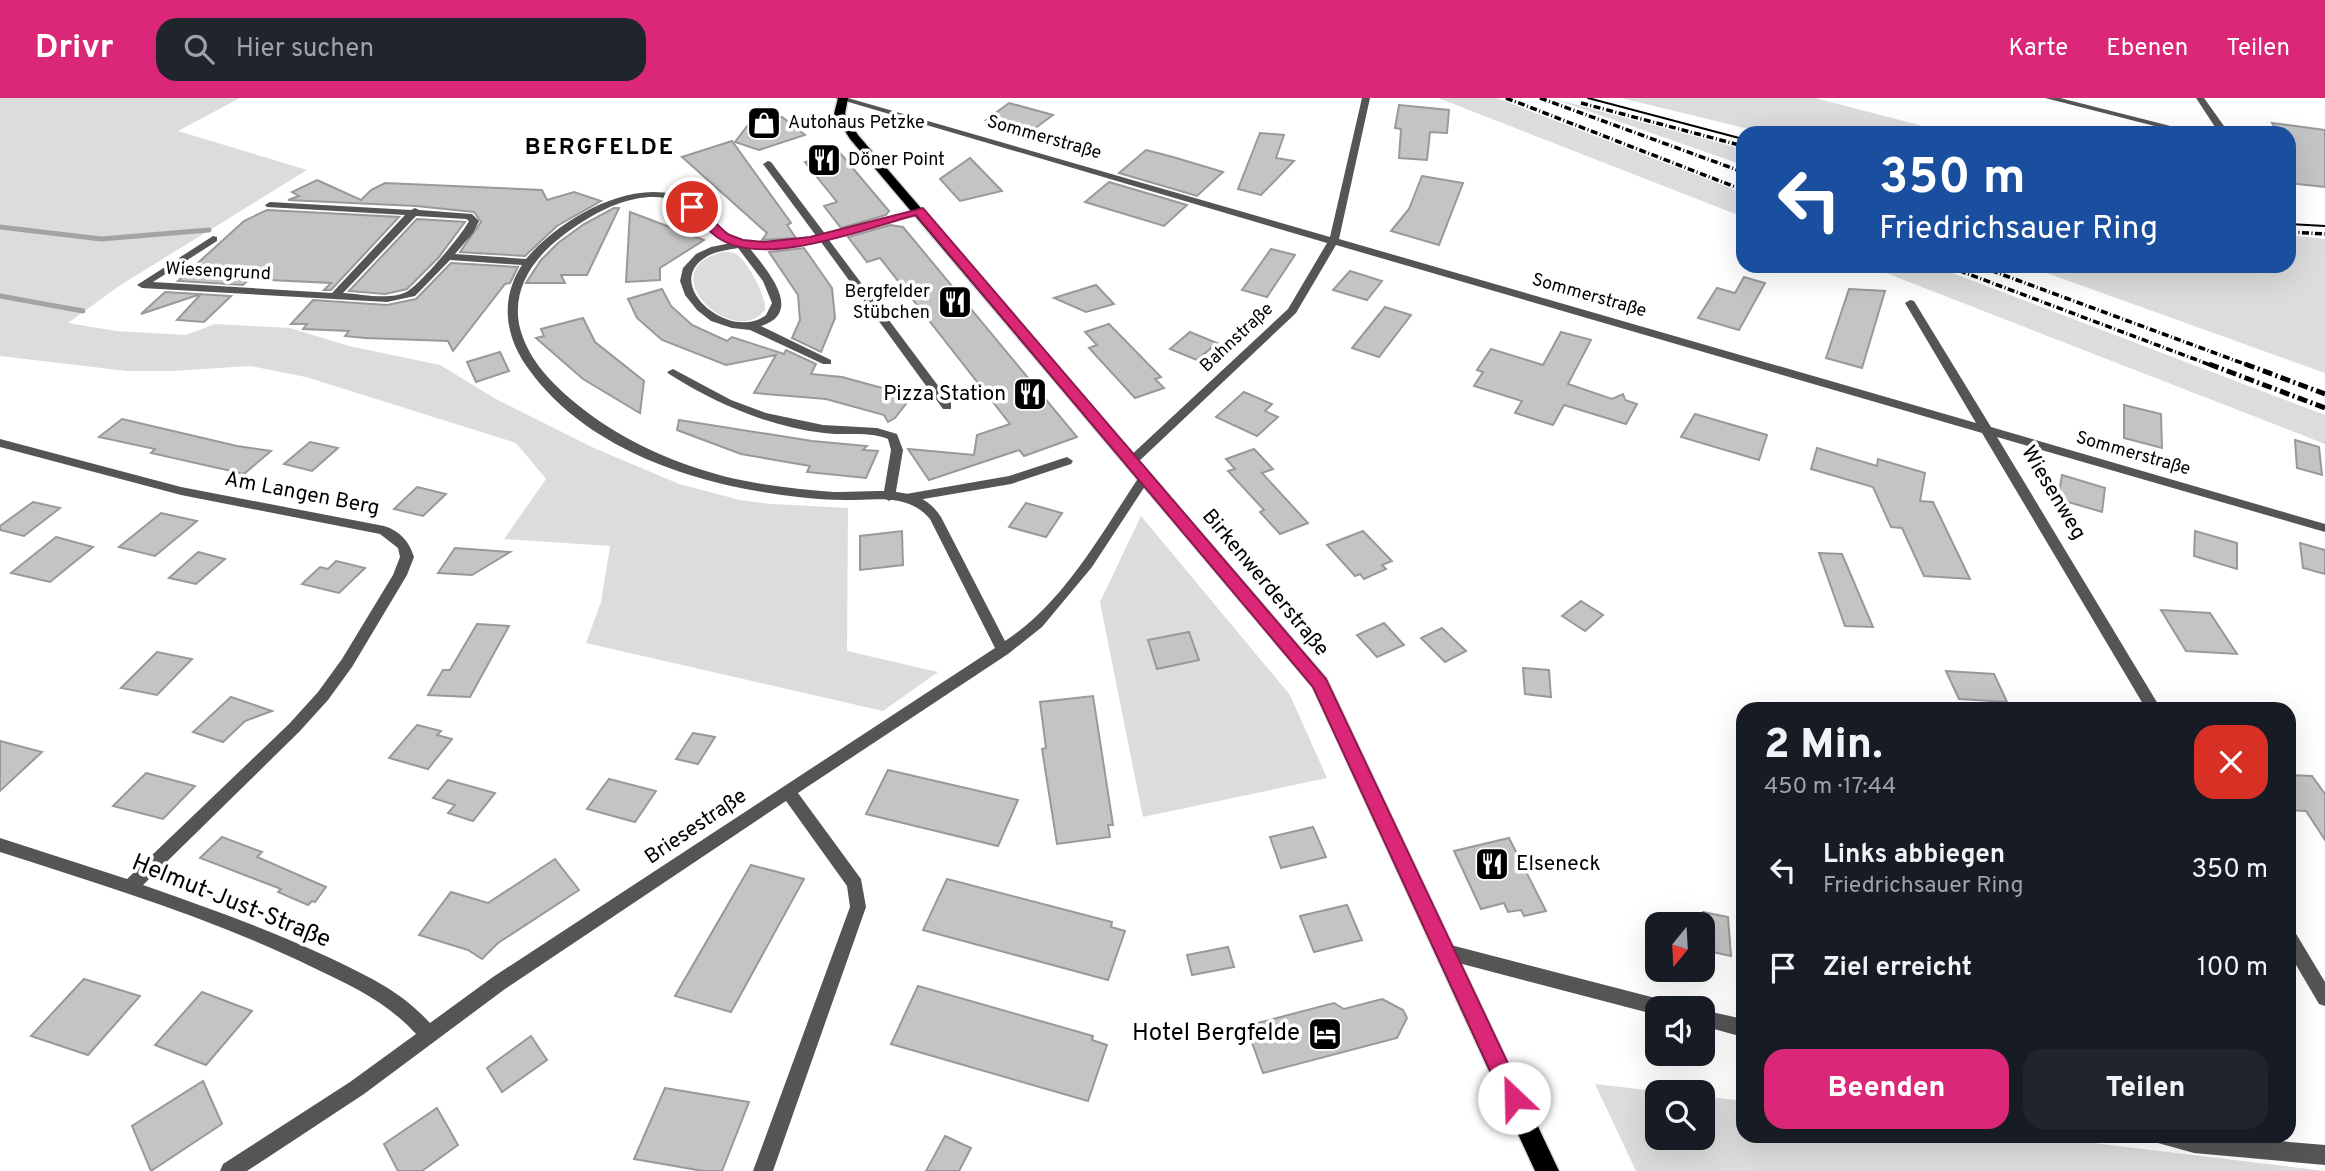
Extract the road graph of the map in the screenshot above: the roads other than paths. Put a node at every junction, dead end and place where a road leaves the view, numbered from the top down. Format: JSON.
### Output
{"nodes":[{"id":1,"x":841,"y":98,"type":"edge"},
{"id":2,"x":1366,"y":98,"type":"edge"},
{"id":3,"x":2049,"y":98,"type":"edge"},
{"id":4,"x":2200,"y":98,"type":"edge"},
{"id":5,"x":2164,"y":126,"type":"edge"},
{"id":6,"x":2219,"y":126,"type":"edge"},
{"id":7,"x":768,"y":164,"type":"dead end"},
{"id":8,"x":270,"y":205,"type":"dead end"},
{"id":9,"x":415,"y":211,"type":"junction"},
{"id":10,"x":919,"y":211,"type":"junction"},
{"id":11,"x":822,"y":237,"type":"junction"},
{"id":12,"x":213,"y":239,"type":"dead end"},
{"id":13,"x":1334,"y":240,"type":"junction"},
{"id":14,"x":741,"y":244,"type":"junction"},
{"id":15,"x":447,"y":257,"type":"junction"},
{"id":16,"x":529,"y":262,"type":"junction"},
{"id":17,"x":335,"y":296,"type":"junction"},
{"id":18,"x":1910,"y":303,"type":"dead end"},
{"id":19,"x":751,"y":326,"type":"junction"},
{"id":20,"x":827,"y":362,"type":"dead end"},
{"id":21,"x":673,"y":372,"type":"dead end"},
{"id":22,"x":947,"y":407,"type":"dead end"},
{"id":23,"x":1989,"y":430,"type":"junction"},
{"id":24,"x":0,"y":443,"type":"edge"},
{"id":25,"x":1067,"y":461,"type":"dead end"},
{"id":26,"x":1132,"y":461,"type":"junction"},
{"id":27,"x":1145,"y":477,"type":"junction"},
{"id":28,"x":889,"y":497,"type":"junction"},
{"id":29,"x":906,"y":498,"type":"junction"},
{"id":30,"x":2325,"y":528,"type":"edge"},
{"id":31,"x":1003,"y":650,"type":"junction"},
{"id":32,"x":2150,"y":702,"type":"edge"},
{"id":33,"x":787,"y":791,"type":"junction"},
{"id":34,"x":0,"y":845,"type":"edge"},
{"id":35,"x":130,"y":887,"type":"junction"},
{"id":36,"x":2296,"y":949,"type":"edge"},
{"id":37,"x":1447,"y":952,"type":"junction"},
{"id":38,"x":2325,"y":998,"type":"edge"},
{"id":39,"x":1645,"y":1004,"type":"edge"},
{"id":40,"x":1715,"y":1021,"type":"edge"},
{"id":41,"x":1736,"y":1026,"type":"edge"},
{"id":42,"x":428,"y":1034,"type":"junction"},
{"id":43,"x":2194,"y":1143,"type":"edge"},
{"id":44,"x":2325,"y":1155,"type":"edge"},
{"id":45,"x":230,"y":1171,"type":"edge"},
{"id":46,"x":763,"y":1171,"type":"edge"},
{"id":47,"x":1548,"y":1171,"type":"edge"}],
"edges":[{"from":1,"to":10,"type":"main road","name":"Birkenwerderstraße"},
{"from":1,"to":13,"type":"street","name":"Sommerstraße"},
{"from":2,"to":13,"type":"street","name":"Bahnstraße"},
{"from":3,"to":5,"type":"street"},
{"from":4,"to":6,"type":"street"},
{"from":7,"to":11,"type":"street"},
{"from":8,"to":9,"type":"street","name":"Wiesengrund"},
{"from":9,"to":15,"type":"street","name":"Wiesengrund"},
{"from":9,"to":17,"type":"street"},
{"from":10,"to":11,"type":"street"},
{"from":10,"to":26,"type":"main road","name":"Birkenwerderstraße"},
{"from":11,"to":14,"type":"street"},
{"from":11,"to":22,"type":"street"},
{"from":12,"to":17,"type":"street","name":"Wiesengrund"},
{"from":13,"to":23,"type":"street","name":"Sommerstraße"},
{"from":13,"to":26,"type":"street","name":"Bahnstraße"},
{"from":14,"to":16,"type":"street"},
{"from":14,"to":19,"type":"street"},
{"from":14,"to":19,"type":"street"},
{"from":15,"to":16,"type":"street"},
{"from":15,"to":17,"type":"street","name":"Wiesengrund"},
{"from":16,"to":28,"type":"street"},
{"from":18,"to":23,"type":"street","name":"Wiesenweg"},
{"from":19,"to":20,"type":"street"},
{"from":21,"to":28,"type":"street"},
{"from":23,"to":30,"type":"street","name":"Sommerstraße"},
{"from":23,"to":32,"type":"street","name":"Wiesenweg"},
{"from":24,"to":35,"type":"street","name":"Am Langen Berg"},
{"from":25,"to":29,"type":"street"},
{"from":26,"to":27,"type":"main road","name":"Birkenwerderstraße"},
{"from":27,"to":31,"type":"street","name":"Briesestraße"},
{"from":27,"to":37,"type":"main road","name":"Birkenwerderstraße"},
{"from":28,"to":29,"type":"street"},
{"from":29,"to":31,"type":"street"},
{"from":31,"to":33,"type":"street","name":"Briesestraße"},
{"from":33,"to":42,"type":"street","name":"Briesestraße"},
{"from":33,"to":46,"type":"street"},
{"from":34,"to":35,"type":"street","name":"Helmut-Just-Straße"},
{"from":35,"to":42,"type":"street","name":"Helmut-Just-Straße"},
{"from":36,"to":38,"type":"street"},
{"from":37,"to":39,"type":"street"},
{"from":37,"to":47,"type":"main road","name":"Birkenwerderstraße"},
{"from":40,"to":41,"type":"street"},
{"from":42,"to":45,"type":"street","name":"Briesestraße"},
{"from":43,"to":44,"type":"street"}]}
